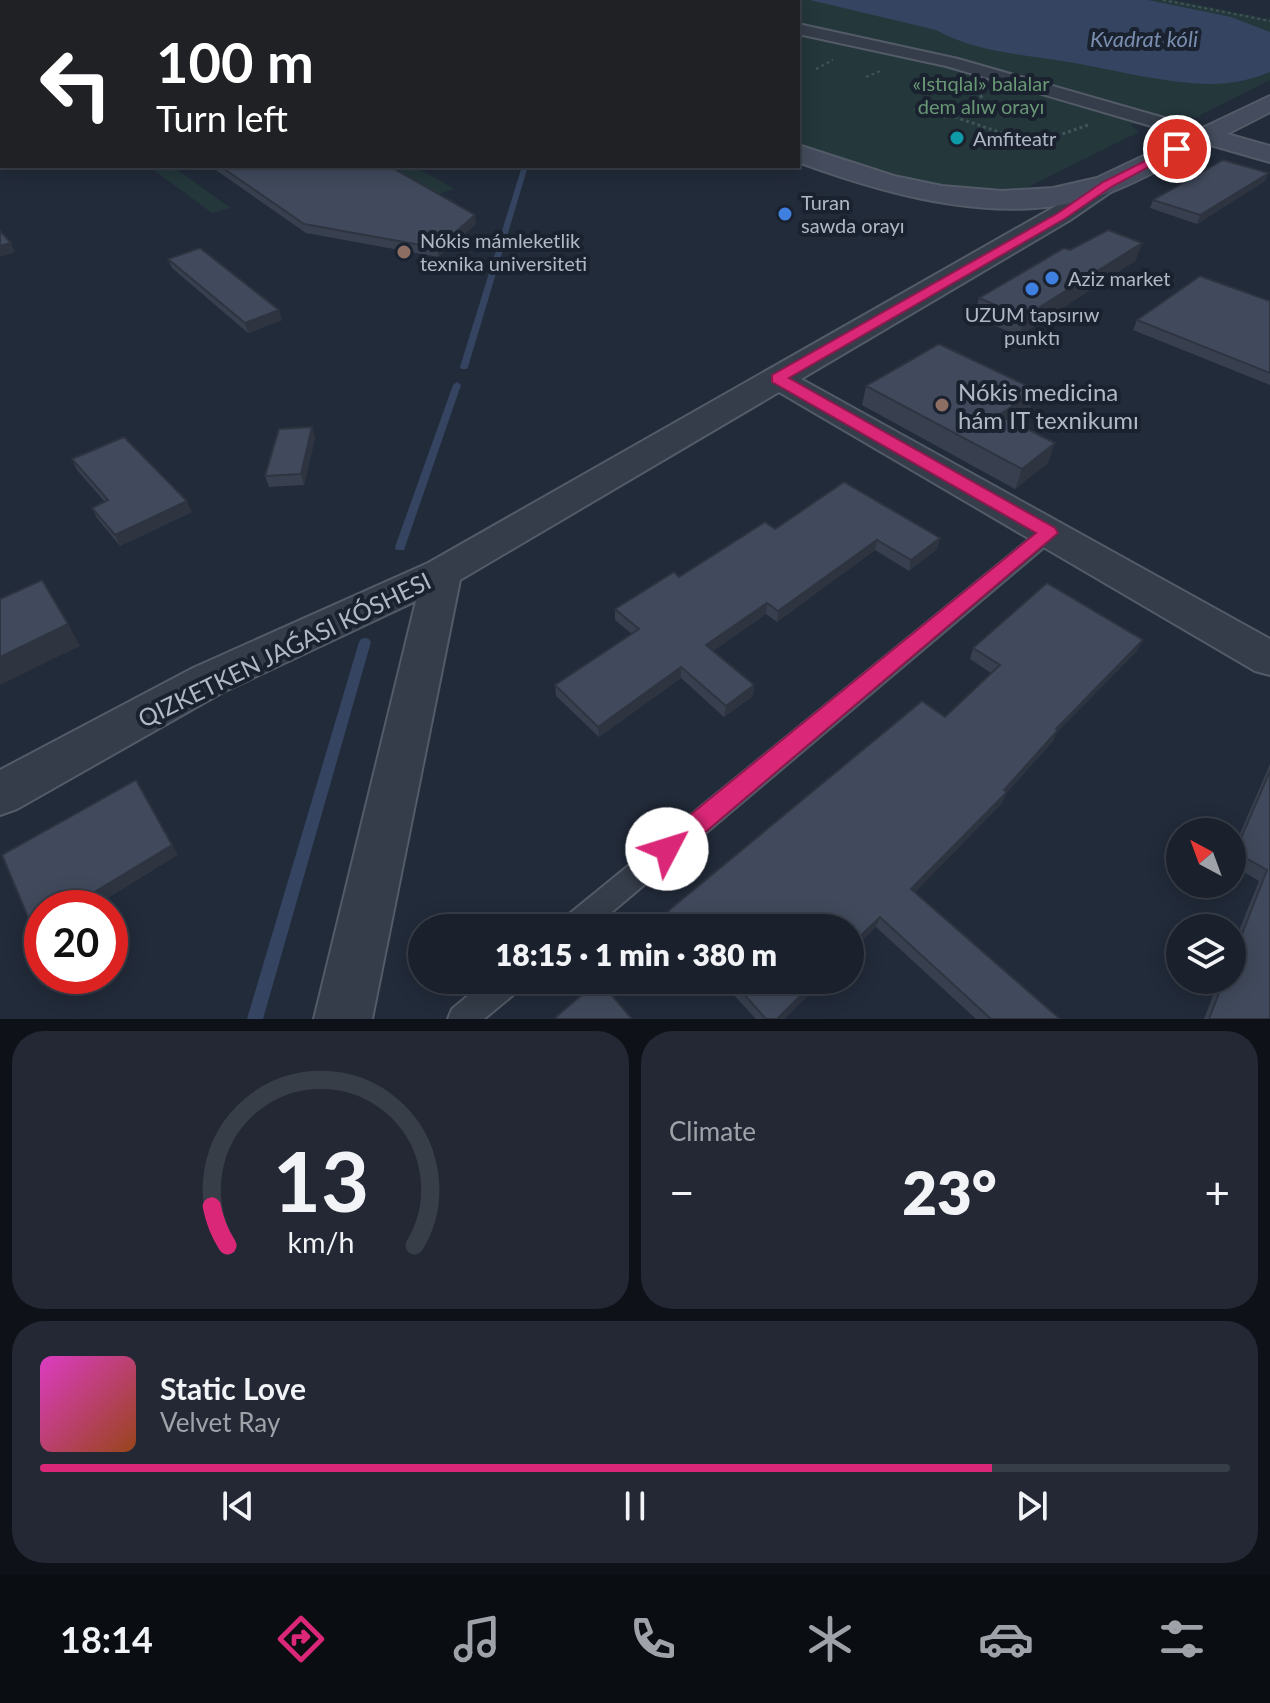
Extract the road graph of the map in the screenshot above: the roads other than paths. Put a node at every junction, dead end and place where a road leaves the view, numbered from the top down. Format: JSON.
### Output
{"nodes":[{"id":1,"x":800,"y":29,"type":"edge"},
{"id":2,"x":1270,"y":103,"type":"edge"},
{"id":3,"x":1206,"y":136,"type":"junction"},
{"id":4,"x":800,"y":154,"type":"edge"},
{"id":5,"x":1270,"y":154,"type":"edge"},
{"id":6,"x":1099,"y":188,"type":"junction"},
{"id":7,"x":1016,"y":199,"type":"junction"},
{"id":8,"x":1062,"y":215,"type":"junction"},
{"id":9,"x":778,"y":378,"type":"junction"},
{"id":10,"x":1049,"y":533,"type":"junction"},
{"id":11,"x":442,"y":573,"type":"junction"},
{"id":12,"x":1270,"y":659,"type":"edge"},
{"id":13,"x":0,"y":794,"type":"edge"},
{"id":14,"x":589,"y":914,"type":"edge"},
{"id":15,"x":492,"y":994,"type":"edge"},
{"id":16,"x":343,"y":1019,"type":"edge"},
{"id":17,"x":462,"y":1019,"type":"edge"}],
"edges":[{"from":1,"to":3,"type":"street"},
{"from":2,"to":3,"type":"main road"},
{"from":3,"to":5,"type":"main road"},
{"from":3,"to":6,"type":"main road"},
{"from":4,"to":7,"type":"main road"},
{"from":6,"to":7,"type":"main road"},
{"from":6,"to":8,"type":"street"},
{"from":7,"to":8,"type":"street"},
{"from":8,"to":9,"type":"street"},
{"from":9,"to":10,"type":"street"},
{"from":9,"to":11,"type":"street"},
{"from":10,"to":12,"type":"street"},
{"from":10,"to":14,"type":"lane"},
{"from":11,"to":13,"type":"street"},
{"from":11,"to":16,"type":"street"},
{"from":15,"to":17,"type":"lane"}]}
